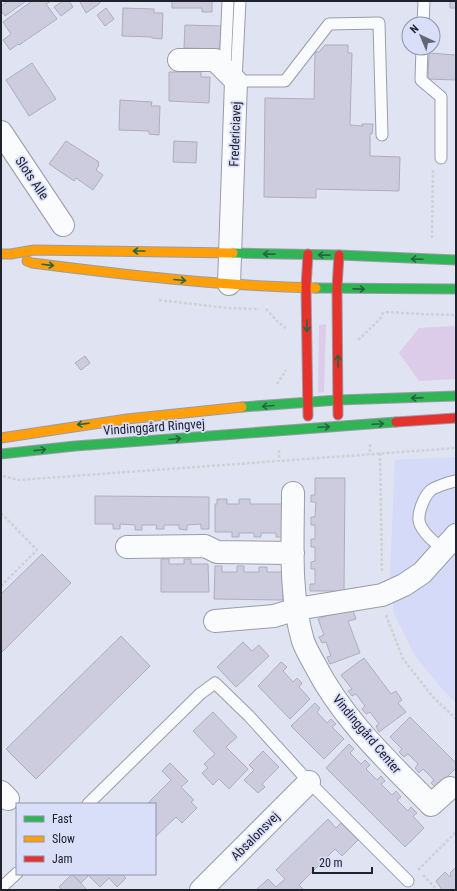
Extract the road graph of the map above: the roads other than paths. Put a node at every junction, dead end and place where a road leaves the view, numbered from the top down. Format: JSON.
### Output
{"nodes":[{"id":1,"x":228,"y":1,"type":"edge"},
{"id":2,"x":240,"y":1,"type":"edge"},
{"id":3,"x":424,"y":1,"type":"edge"},
{"id":4,"x":423,"y":16,"type":"edge"},
{"id":5,"x":422,"y":56,"type":"edge"},
{"id":6,"x":179,"y":60,"type":"dead end"},
{"id":7,"x":231,"y":76,"type":"junction"},
{"id":8,"x":1,"y":132,"type":"edge"},
{"id":9,"x":382,"y":135,"type":"dead end"},
{"id":10,"x":441,"y":158,"type":"road end"},
{"id":11,"x":63,"y":225,"type":"dead end"},
{"id":12,"x":1,"y":254,"type":"edge"},
{"id":13,"x":11,"y":254,"type":"junction"},
{"id":14,"x":231,"y":254,"type":"junction"},
{"id":15,"x":308,"y":254,"type":"junction"},
{"id":16,"x":339,"y":255,"type":"junction"},
{"id":17,"x":456,"y":260,"type":"edge"},
{"id":18,"x":229,"y":284,"type":"junction"},
{"id":19,"x":306,"y":287,"type":"junction"},
{"id":20,"x":337,"y":288,"type":"junction"},
{"id":21,"x":456,"y":289,"type":"edge"},
{"id":22,"x":456,"y":396,"type":"edge"},
{"id":23,"x":338,"y":400,"type":"junction"},
{"id":24,"x":307,"y":403,"type":"junction"},
{"id":25,"x":456,"y":418,"type":"edge"},
{"id":26,"x":339,"y":426,"type":"junction"},
{"id":27,"x":309,"y":428,"type":"junction"},
{"id":28,"x":1,"y":438,"type":"edge"},
{"id":29,"x":1,"y":454,"type":"edge"},
{"id":30,"x":456,"y":481,"type":"edge"},
{"id":31,"x":293,"y":493,"type":"dead end"},
{"id":32,"x":449,"y":542,"type":"edge"},
{"id":33,"x":127,"y":547,"type":"dead end"},
{"id":34,"x":293,"y":553,"type":"junction"},
{"id":35,"x":297,"y":609,"type":"junction"},
{"id":36,"x":214,"y":621,"type":"dead end"},
{"id":37,"x":309,"y":782,"type":"junction"},
{"id":38,"x":450,"y":788,"type":"dead end"},
{"id":39,"x":89,"y":803,"type":"edge"},
{"id":40,"x":16,"y":874,"type":"edge"},
{"id":41,"x":408,"y":880,"type":"road end"},
{"id":42,"x":1,"y":888,"type":"edge"},
{"id":43,"x":201,"y":890,"type":"edge"}],
"edges":[{"from":1,"to":7,"type":"lane"},
{"from":2,"to":7,"type":"lane"},
{"from":3,"to":4,"type":"lane"},
{"from":5,"to":10,"type":"lane"},
{"from":6,"to":7,"type":"street"},
{"from":7,"to":9,"type":"lane"},
{"from":7,"to":14,"type":"street","name":"Fredericiavej"},
{"from":8,"to":11,"type":"street","name":"Slots Alle"},
{"from":12,"to":13,"type":"street"},
{"from":14,"to":13,"type":"street","one_way":true},
{"from":13,"to":18,"type":"street","one_way":true},
{"from":15,"to":14,"type":"street","one_way":true},
{"from":14,"to":18,"type":"street","name":"Fredericiavej"},
{"from":16,"to":15,"type":"street","one_way":true},
{"from":15,"to":19,"type":"street"},
{"from":17,"to":16,"type":"street","one_way":true},
{"from":16,"to":20,"type":"street"},
{"from":18,"to":19,"type":"street"},
{"from":19,"to":20,"type":"street"},
{"from":19,"to":24,"type":"street","one_way":true},
{"from":20,"to":21,"type":"street","one_way":true},
{"from":23,"to":20,"type":"street","one_way":true},
{"from":22,"to":23,"type":"street","name":"Vindinggård Ringvej","one_way":true},
{"from":23,"to":24,"type":"street","name":"Vindinggård Ringvej"},
{"from":23,"to":26,"type":"street"},
{"from":24,"to":27,"type":"street"},
{"from":24,"to":28,"type":"street","name":"Vindinggård Ringvej","one_way":true},
{"from":26,"to":25,"type":"street","name":"Vindinggård Ringvej","one_way":true},
{"from":27,"to":26,"type":"street","name":"Vindinggård Ringvej","one_way":true},
{"from":29,"to":27,"type":"street","name":"Vindinggård Ringvej","one_way":true},
{"from":30,"to":32,"type":"lane"},
{"from":31,"to":34,"type":"street","name":"Vindinggård Center"},
{"from":32,"to":35,"type":"street"},
{"from":33,"to":34,"type":"street"},
{"from":34,"to":35,"type":"street","name":"Vindinggård Center"},
{"from":35,"to":36,"type":"street"},
{"from":35,"to":38,"type":"street","name":"Vindinggård Center"},
{"from":37,"to":39,"type":"lane"},
{"from":37,"to":41,"type":"lane"},
{"from":37,"to":43,"type":"street","name":"Absalonsvej"},
{"from":40,"to":42,"type":"lane"}]}
